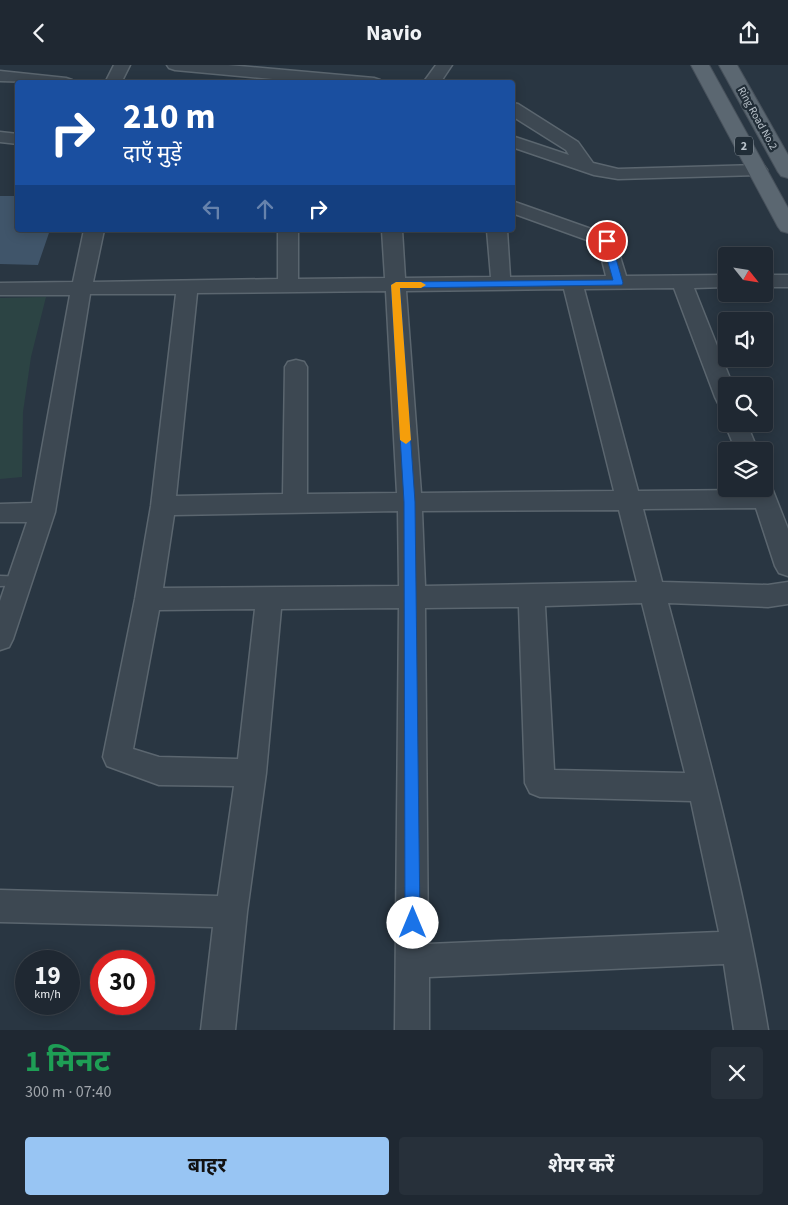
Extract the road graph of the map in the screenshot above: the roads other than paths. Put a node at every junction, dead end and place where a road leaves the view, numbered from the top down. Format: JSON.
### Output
{"nodes":[{"id":1,"x":122,"y":65,"type":"edge"},
{"id":2,"x":175,"y":65,"type":"edge"},
{"id":3,"x":444,"y":65,"type":"edge"},
{"id":4,"x":700,"y":65,"type":"edge"},
{"id":5,"x":728,"y":65,"type":"edge"},
{"id":6,"x":0,"y":76,"type":"edge"},
{"id":7,"x":38,"y":80,"type":"edge"},
{"id":8,"x":114,"y":80,"type":"edge"},
{"id":9,"x":341,"y":80,"type":"edge"},
{"id":10,"x":433,"y":80,"type":"edge"},
{"id":11,"x":515,"y":109,"type":"edge"},
{"id":12,"x":0,"y":137,"type":"edge"},
{"id":13,"x":15,"y":139,"type":"edge"},
{"id":14,"x":515,"y":142,"type":"edge"},
{"id":15,"x":587,"y":167,"type":"junction"},
{"id":16,"x":758,"y":170,"type":"junction"},
{"id":17,"x":788,"y":172,"type":"edge"},
{"id":18,"x":515,"y":207,"type":"edge"},
{"id":19,"x":788,"y":227,"type":"edge"},
{"id":20,"x":94,"y":232,"type":"edge"},
{"id":21,"x":288,"y":232,"type":"edge"},
{"id":22,"x":392,"y":232,"type":"edge"},
{"id":23,"x":497,"y":232,"type":"edge"},
{"id":24,"x":718,"y":281,"type":"edge"},
{"id":25,"x":773,"y":281,"type":"edge"},
{"id":26,"x":788,"y":281,"type":"edge"},
{"id":27,"x":682,"y":282,"type":"junction"},
{"id":28,"x":572,"y":283,"type":"junction"},
{"id":29,"x":618,"y":283,"type":"junction"},
{"id":30,"x":502,"y":284,"type":"junction"},
{"id":31,"x":396,"y":285,"type":"junction"},
{"id":32,"x":288,"y":287,"type":"junction"},
{"id":33,"x":187,"y":288,"type":"junction"},
{"id":34,"x":0,"y":289,"type":"edge"},
{"id":35,"x":81,"y":289,"type":"junction"},
{"id":36,"x":296,"y":367,"type":"dead end"},
{"id":37,"x":718,"y":377,"type":"edge"},
{"id":38,"x":718,"y":496,"type":"edge"},
{"id":39,"x":765,"y":497,"type":"edge"},
{"id":40,"x":628,"y":500,"type":"junction"},
{"id":41,"x":410,"y":502,"type":"junction"},
{"id":42,"x":295,"y":503,"type":"junction"},
{"id":43,"x":163,"y":506,"type":"junction"},
{"id":44,"x":43,"y":512,"type":"junction"},
{"id":45,"x":0,"y":513,"type":"edge"},
{"id":46,"x":788,"y":566,"type":"edge"},
{"id":47,"x":10,"y":581,"type":"edge"},
{"id":48,"x":652,"y":592,"type":"junction"},
{"id":49,"x":788,"y":593,"type":"edge"},
{"id":50,"x":412,"y":595,"type":"junction"},
{"id":51,"x":532,"y":596,"type":"junction"},
{"id":52,"x":148,"y":599,"type":"junction"},
{"id":53,"x":269,"y":599,"type":"junction"},
{"id":54,"x":0,"y":639,"type":"edge"},
{"id":55,"x":251,"y":773,"type":"junction"},
{"id":56,"x":703,"y":787,"type":"junction"},
{"id":57,"x":0,"y":907,"type":"edge"},
{"id":58,"x":231,"y":912,"type":"junction"},
{"id":59,"x":738,"y":947,"type":"junction"},
{"id":60,"x":413,"y":961,"type":"junction"},
{"id":61,"x":218,"y":1030,"type":"edge"},
{"id":62,"x":412,"y":1030,"type":"edge"},
{"id":63,"x":751,"y":1030,"type":"edge"}],
"edges":[{"from":1,"to":8,"type":"street"},
{"from":2,"to":9,"type":"street"},
{"from":3,"to":10,"type":"street"},
{"from":4,"to":16,"type":"main road","name":"Ring Road No.2","number":"2"},
{"from":5,"to":17,"type":"main road","name":"Ring Road No.2","number":"2"},
{"from":6,"to":7,"type":"street"},
{"from":11,"to":15,"type":"street"},
{"from":12,"to":13,"type":"street"},
{"from":14,"to":15,"type":"street"},
{"from":15,"to":16,"type":"street"},
{"from":16,"to":19,"type":"main road","name":"Ring Road No.2","number":"2"},
{"from":18,"to":29,"type":"street"},
{"from":20,"to":35,"type":"street"},
{"from":21,"to":32,"type":"street"},
{"from":22,"to":31,"type":"street"},
{"from":23,"to":30,"type":"street"},
{"from":24,"to":27,"type":"street"},
{"from":25,"to":26,"type":"street"},
{"from":27,"to":29,"type":"street"},
{"from":27,"to":37,"type":"street"},
{"from":28,"to":29,"type":"street"},
{"from":28,"to":30,"type":"street"},
{"from":28,"to":40,"type":"street"},
{"from":30,"to":31,"type":"street"},
{"from":31,"to":32,"type":"street"},
{"from":31,"to":41,"type":"street"},
{"from":32,"to":33,"type":"street"},
{"from":33,"to":35,"type":"street"},
{"from":33,"to":43,"type":"street"},
{"from":34,"to":35,"type":"street"},
{"from":35,"to":44,"type":"street"},
{"from":36,"to":42,"type":"street"},
{"from":38,"to":40,"type":"street"},
{"from":39,"to":46,"type":"street"},
{"from":40,"to":41,"type":"street"},
{"from":40,"to":48,"type":"street"},
{"from":41,"to":42,"type":"street"},
{"from":41,"to":50,"type":"street"},
{"from":42,"to":43,"type":"street"},
{"from":43,"to":52,"type":"street"},
{"from":44,"to":45,"type":"street"},
{"from":44,"to":47,"type":"street"},
{"from":47,"to":54,"type":"street"},
{"from":48,"to":49,"type":"street"},
{"from":48,"to":51,"type":"street"},
{"from":48,"to":56,"type":"street"},
{"from":50,"to":51,"type":"street"},
{"from":50,"to":53,"type":"street"},
{"from":50,"to":60,"type":"street"},
{"from":51,"to":56,"type":"street"},
{"from":52,"to":53,"type":"street"},
{"from":52,"to":55,"type":"street"},
{"from":53,"to":55,"type":"street"},
{"from":55,"to":58,"type":"street"},
{"from":56,"to":59,"type":"street"},
{"from":57,"to":58,"type":"street"},
{"from":58,"to":61,"type":"street"},
{"from":59,"to":60,"type":"street"},
{"from":59,"to":63,"type":"street"},
{"from":60,"to":62,"type":"street"}]}
